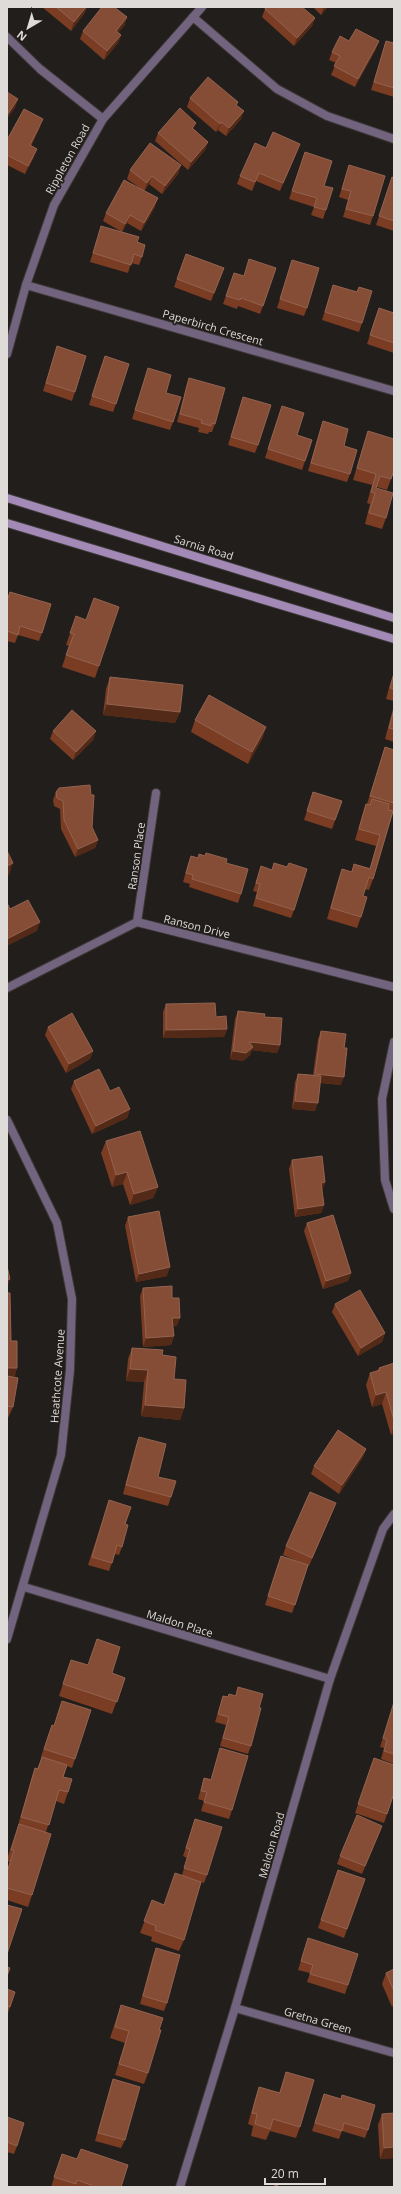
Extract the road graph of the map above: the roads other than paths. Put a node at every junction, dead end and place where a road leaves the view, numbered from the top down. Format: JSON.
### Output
{"nodes":[{"id":1,"x":202,"y":7,"type":"edge"},
{"id":2,"x":194,"y":17,"type":"junction"},
{"id":3,"x":7,"y":38,"type":"edge"},
{"id":4,"x":102,"y":119,"type":"junction"},
{"id":5,"x":394,"y":139,"type":"edge"},
{"id":6,"x":26,"y":285,"type":"junction"},
{"id":7,"x":7,"y":354,"type":"edge"},
{"id":8,"x":394,"y":391,"type":"edge"},
{"id":9,"x":7,"y":498,"type":"edge"},
{"id":10,"x":7,"y":523,"type":"edge"},
{"id":11,"x":394,"y":618,"type":"edge"},
{"id":12,"x":394,"y":639,"type":"edge"},
{"id":13,"x":156,"y":793,"type":"dead end"},
{"id":14,"x":137,"y":922,"type":"junction"},
{"id":15,"x":394,"y":987,"type":"edge"},
{"id":16,"x":7,"y":988,"type":"edge"},
{"id":17,"x":394,"y":1042,"type":"edge"},
{"id":18,"x":7,"y":1120,"type":"edge"},
{"id":19,"x":394,"y":1209,"type":"edge"},
{"id":20,"x":394,"y":1514,"type":"edge"},
{"id":21,"x":24,"y":1587,"type":"junction"},
{"id":22,"x":7,"y":1639,"type":"edge"},
{"id":23,"x":330,"y":1679,"type":"junction"},
{"id":24,"x":235,"y":2008,"type":"junction"},
{"id":25,"x":394,"y":2053,"type":"edge"},
{"id":26,"x":180,"y":2187,"type":"edge"}],
"edges":[{"from":1,"to":2,"type":"street","name":"Rippleton Road"},
{"from":2,"to":4,"type":"street","name":"Rippleton Road"},
{"from":2,"to":5,"type":"street"},
{"from":3,"to":4,"type":"street"},
{"from":4,"to":6,"type":"street","name":"Rippleton Road"},
{"from":6,"to":7,"type":"street","name":"Rippleton Road"},
{"from":6,"to":8,"type":"street","name":"Paperbirch Crescent"},
{"from":9,"to":11,"type":"main road","name":"Sarnia Road"},
{"from":10,"to":12,"type":"main road"},
{"from":13,"to":14,"type":"street","name":"Ranson Place"},
{"from":14,"to":15,"type":"street","name":"Ranson Drive"},
{"from":14,"to":16,"type":"street"},
{"from":17,"to":19,"type":"street"},
{"from":18,"to":21,"type":"street","name":"Heathcote Avenue"},
{"from":20,"to":23,"type":"street","name":"Maldon Road"},
{"from":21,"to":22,"type":"street","name":"Heathcote Avenue"},
{"from":21,"to":23,"type":"street","name":"Maldon Place"},
{"from":23,"to":24,"type":"street","name":"Maldon Road"},
{"from":24,"to":25,"type":"street","name":"Gretna Green"},
{"from":24,"to":26,"type":"street","name":"Maldon Road"}]}
